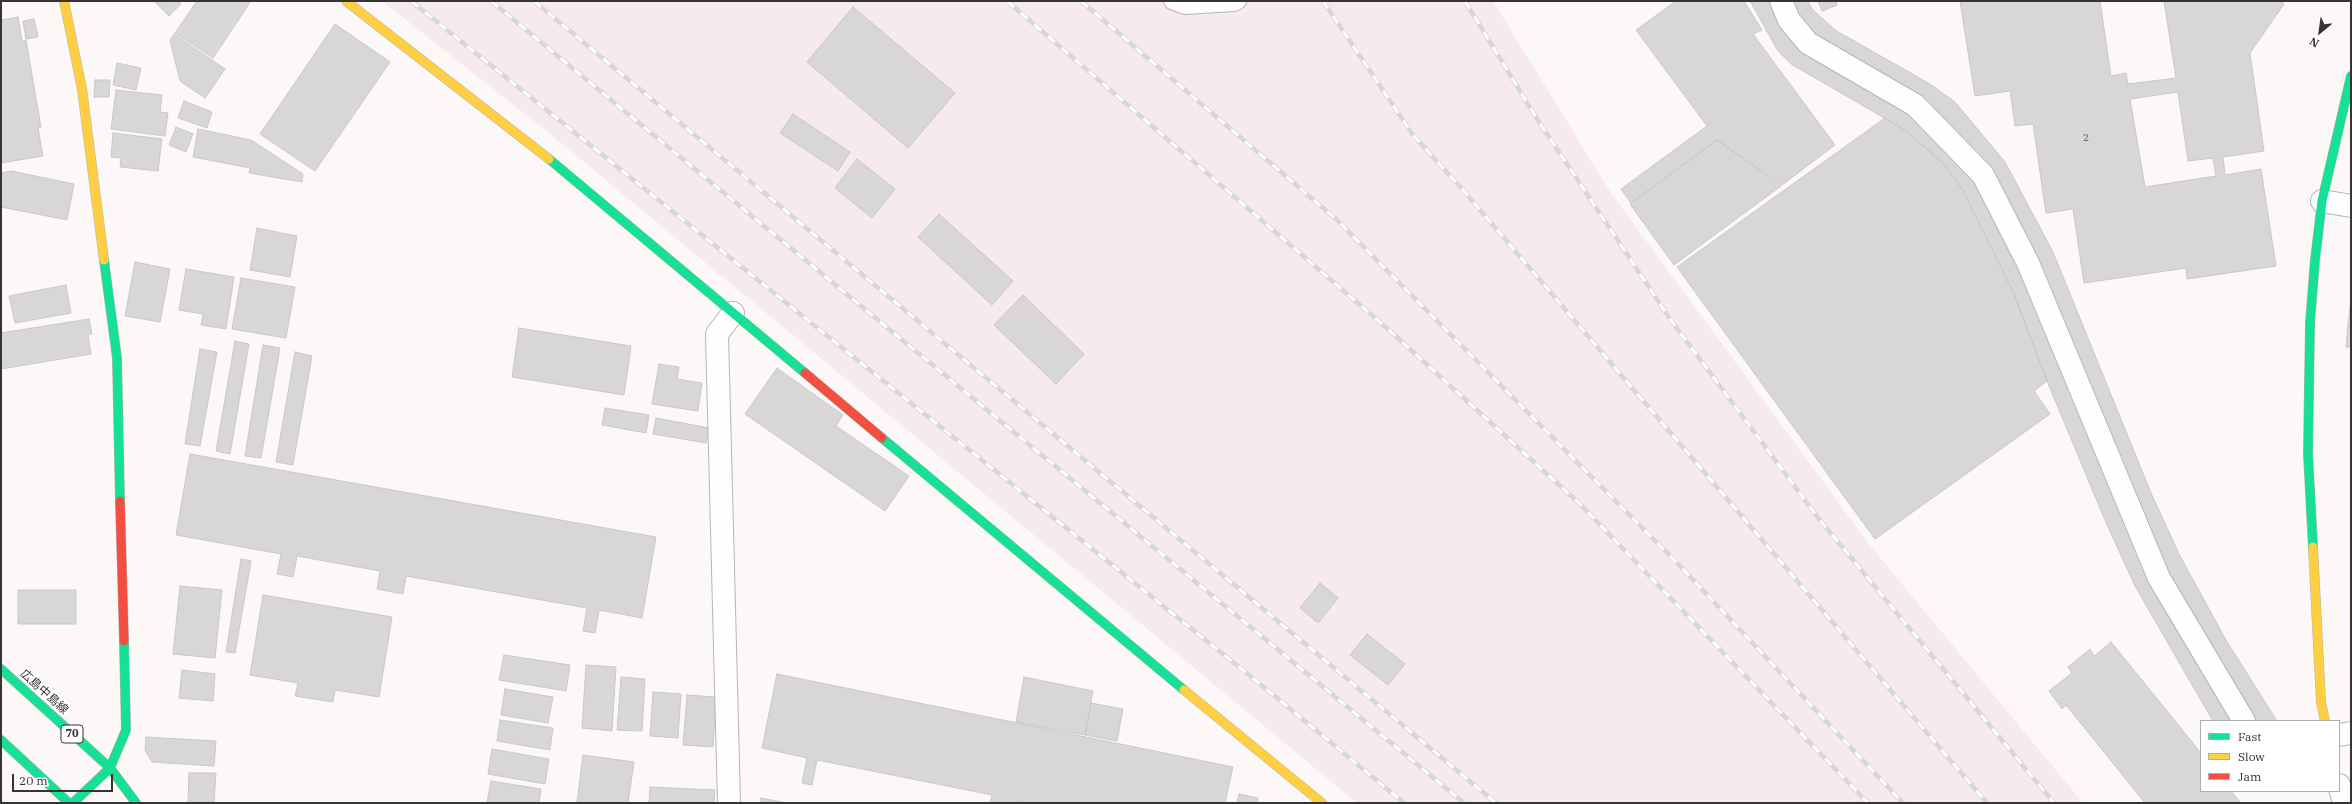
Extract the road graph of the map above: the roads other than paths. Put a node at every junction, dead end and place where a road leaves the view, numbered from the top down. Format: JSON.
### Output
{"nodes":[{"id":1,"x":64,"y":1,"type":"edge"},
{"id":2,"x":346,"y":1,"type":"edge"},
{"id":3,"x":1172,"y":1,"type":"edge"},
{"id":4,"x":1238,"y":1,"type":"edge"},
{"id":5,"x":1781,"y":1,"type":"edge"},
{"id":6,"x":2351,"y":76,"type":"edge"},
{"id":7,"x":2322,"y":201,"type":"junction"},
{"id":8,"x":2351,"y":206,"type":"edge"},
{"id":9,"x":733,"y":313,"type":"junction"},
{"id":10,"x":1,"y":670,"type":"edge"},
{"id":11,"x":2243,"y":720,"type":"edge"},
{"id":12,"x":2325,"y":720,"type":"edge"},
{"id":13,"x":2351,"y":733,"type":"edge"},
{"id":14,"x":2340,"y":735,"type":"edge"},
{"id":15,"x":1,"y":740,"type":"edge"},
{"id":16,"x":110,"y":768,"type":"junction"},
{"id":17,"x":2340,"y":789,"type":"edge"},
{"id":18,"x":69,"y":803,"type":"edge"},
{"id":19,"x":73,"y":803,"type":"edge"},
{"id":20,"x":136,"y":803,"type":"edge"},
{"id":21,"x":730,"y":803,"type":"edge"},
{"id":22,"x":1322,"y":803,"type":"edge"},
{"id":23,"x":2344,"y":803,"type":"edge"}],
"edges":[{"from":1,"to":16,"type":"street"},
{"from":2,"to":9,"type":"street"},
{"from":3,"to":4,"type":"lane"},
{"from":5,"to":11,"type":"street"},
{"from":6,"to":7,"type":"street"},
{"from":7,"to":8,"type":"street"},
{"from":7,"to":12,"type":"street"},
{"from":9,"to":21,"type":"street"},
{"from":9,"to":22,"type":"street"},
{"from":10,"to":16,"type":"street","name":"広島中島線","number":"70"},
{"from":13,"to":14,"type":"street"},
{"from":15,"to":18,"type":"street"},
{"from":16,"to":19,"type":"street"},
{"from":16,"to":20,"type":"street","name":"広島中島線","number":"70"},
{"from":17,"to":23,"type":"street"}]}
